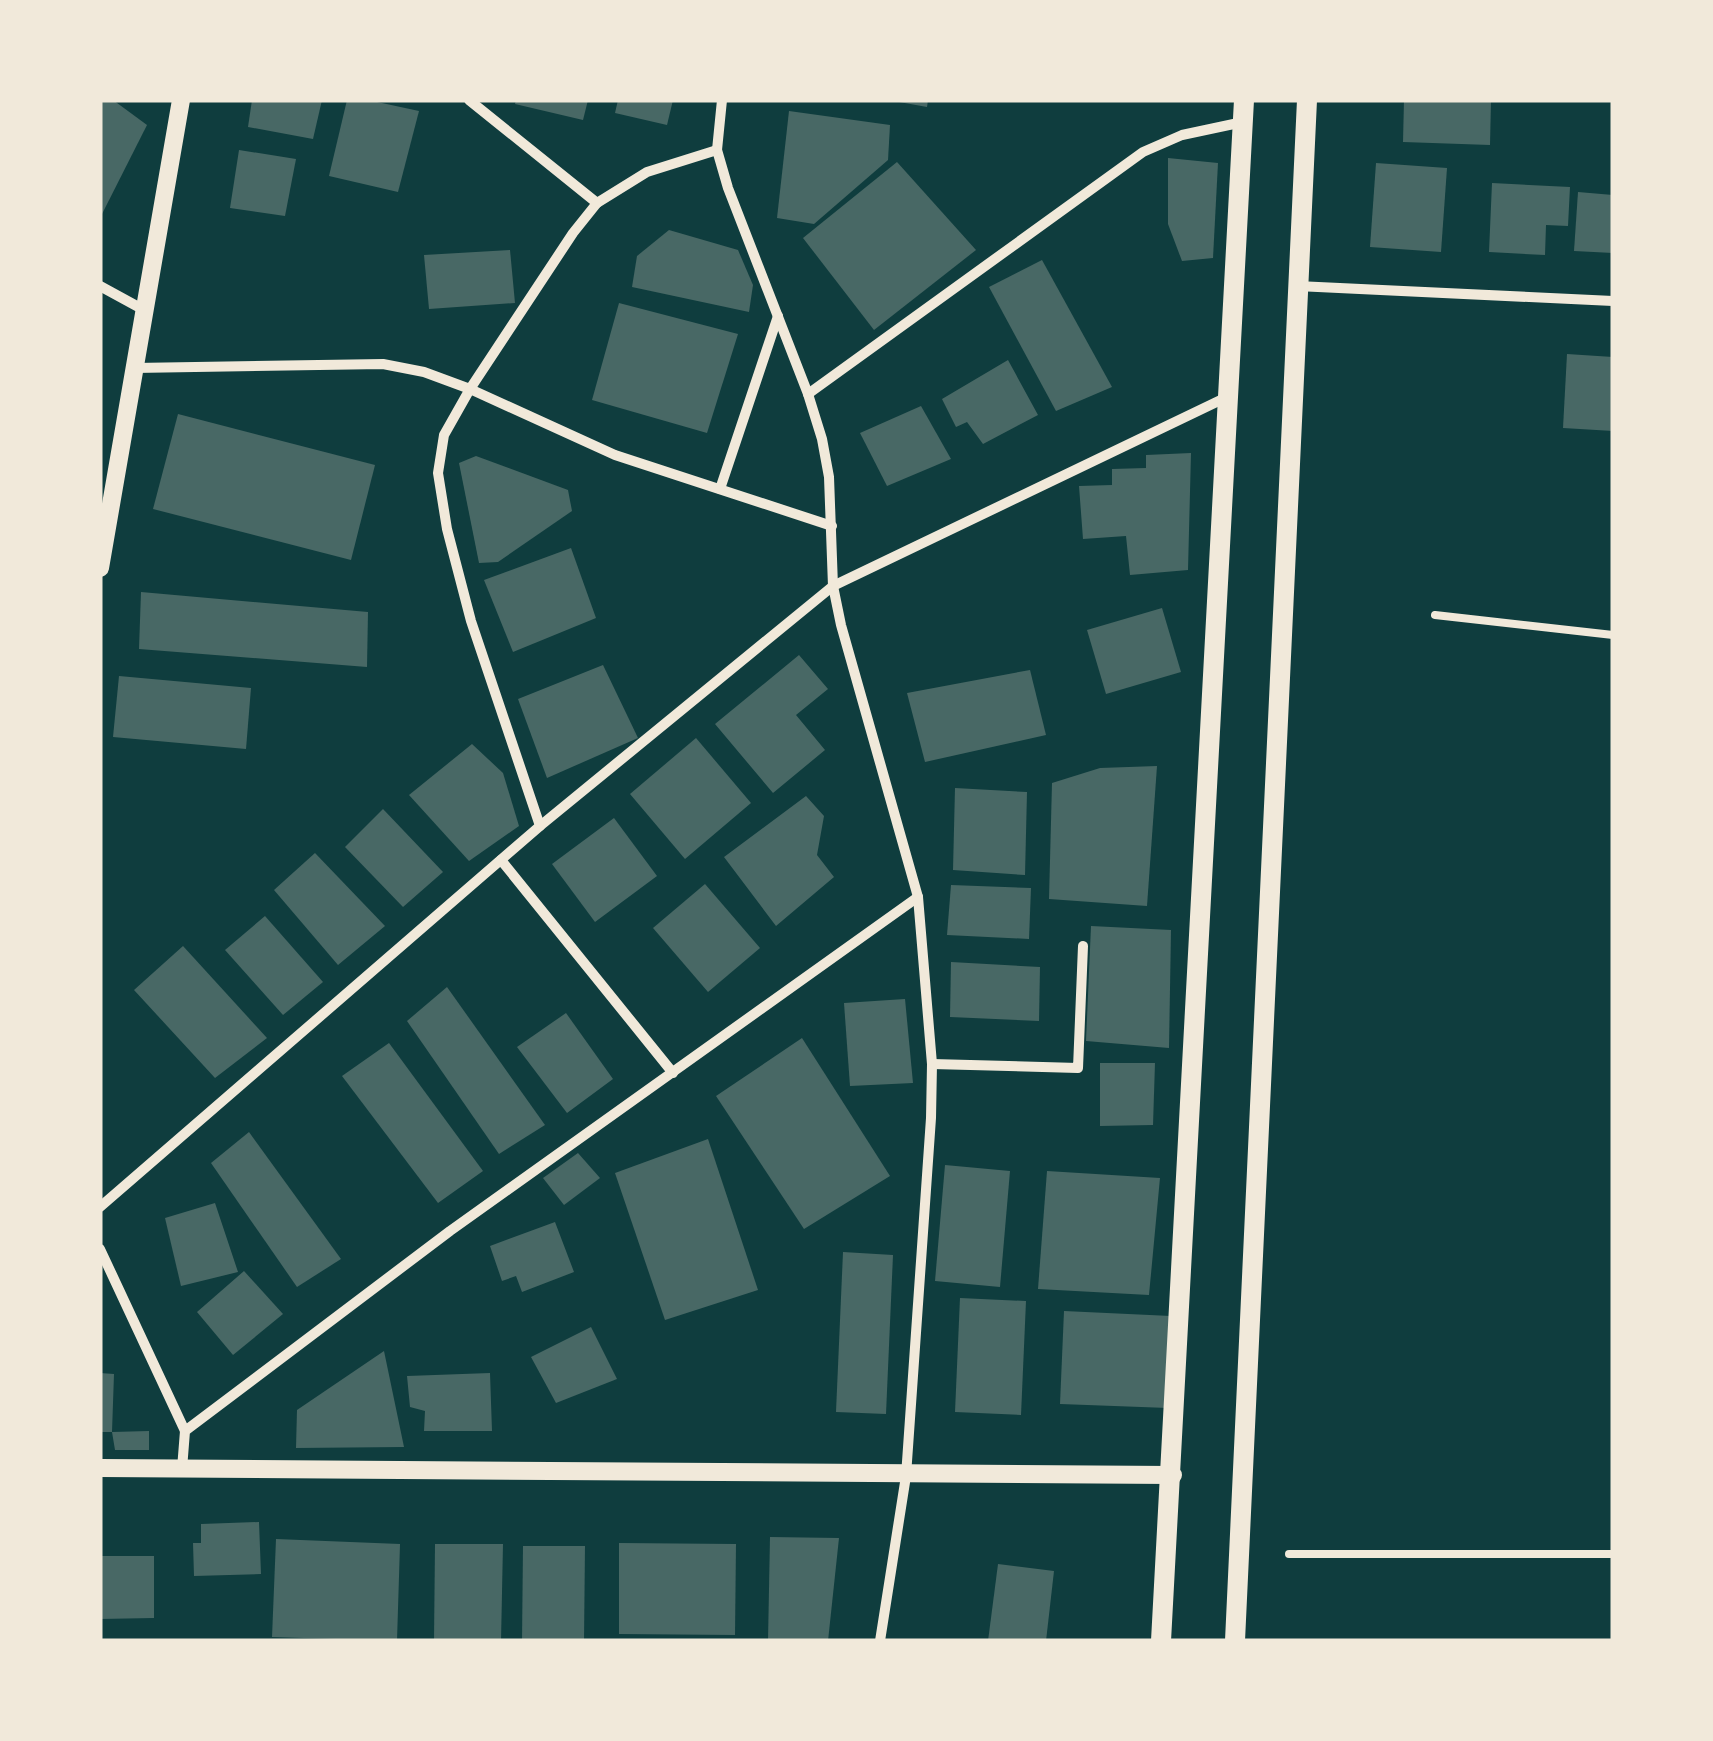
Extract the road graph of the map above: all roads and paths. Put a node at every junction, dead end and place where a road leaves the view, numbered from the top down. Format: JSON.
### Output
{"nodes":[{"id":1,"x":182,"y":100,"type":"edge"},
{"id":2,"x":470,"y":100,"type":"edge"},
{"id":3,"x":722,"y":100,"type":"edge"},
{"id":4,"x":1244,"y":100,"type":"edge"},
{"id":5,"x":1307,"y":100,"type":"edge"},
{"id":6,"x":1242,"y":122,"type":"junction"},
{"id":7,"x":717,"y":150,"type":"junction"},
{"id":8,"x":598,"y":203,"type":"junction"},
{"id":9,"x":100,"y":286,"type":"edge"},
{"id":10,"x":1297,"y":286,"type":"junction"},
{"id":11,"x":1613,"y":302,"type":"edge"},
{"id":12,"x":144,"y":310,"type":"junction"},
{"id":13,"x":779,"y":315,"type":"junction"},
{"id":14,"x":134,"y":368,"type":"junction"},
{"id":15,"x":470,"y":389,"type":"junction"},
{"id":16,"x":808,"y":394,"type":"junction"},
{"id":17,"x":1228,"y":396,"type":"junction"},
{"id":18,"x":720,"y":489,"type":"junction"},
{"id":19,"x":832,"y":526,"type":"junction"},
{"id":20,"x":100,"y":568,"type":"edge"},
{"id":21,"x":833,"y":586,"type":"junction"},
{"id":22,"x":1435,"y":615,"type":"dead end"},
{"id":23,"x":1613,"y":636,"type":"edge"},
{"id":24,"x":540,"y":826,"type":"junction"},
{"id":25,"x":501,"y":860,"type":"junction"},
{"id":26,"x":918,"y":897,"type":"junction"},
{"id":27,"x":1083,"y":946,"type":"dead end"},
{"id":28,"x":932,"y":1064,"type":"junction"},
{"id":29,"x":673,"y":1072,"type":"junction"},
{"id":30,"x":100,"y":1206,"type":"edge"},
{"id":31,"x":100,"y":1250,"type":"edge"},
{"id":32,"x":185,"y":1431,"type":"junction"},
{"id":33,"x":100,"y":1468,"type":"edge"},
{"id":34,"x":182,"y":1469,"type":"junction"},
{"id":35,"x":1172,"y":1475,"type":"junction"},
{"id":36,"x":906,"y":1476,"type":"junction"},
{"id":37,"x":1289,"y":1554,"type":"dead end"},
{"id":38,"x":1613,"y":1554,"type":"edge"},
{"id":39,"x":880,"y":1641,"type":"edge"},
{"id":40,"x":1161,"y":1641,"type":"edge"},
{"id":41,"x":1236,"y":1641,"type":"edge"}],
"edges":[{"from":1,"to":12,"type":"street"},
{"from":2,"to":8,"type":"street"},
{"from":3,"to":7,"type":"street"},
{"from":4,"to":6,"type":"main road"},
{"from":5,"to":10,"type":"main road"},
{"from":6,"to":16,"type":"street"},
{"from":6,"to":17,"type":"main road"},
{"from":7,"to":8,"type":"street"},
{"from":7,"to":13,"type":"street"},
{"from":8,"to":15,"type":"street"},
{"from":9,"to":12,"type":"street"},
{"from":10,"to":11,"type":"street"},
{"from":10,"to":41,"type":"main road"},
{"from":12,"to":14,"type":"street"},
{"from":13,"to":16,"type":"street"},
{"from":13,"to":18,"type":"street"},
{"from":14,"to":15,"type":"street"},
{"from":14,"to":20,"type":"street"},
{"from":15,"to":18,"type":"street"},
{"from":15,"to":24,"type":"street"},
{"from":16,"to":19,"type":"street"},
{"from":17,"to":21,"type":"street"},
{"from":17,"to":35,"type":"main road"},
{"from":18,"to":19,"type":"street"},
{"from":19,"to":21,"type":"street"},
{"from":21,"to":24,"type":"street"},
{"from":21,"to":26,"type":"street"},
{"from":22,"to":23,"type":"lane"},
{"from":24,"to":25,"type":"street"},
{"from":25,"to":29,"type":"street"},
{"from":25,"to":30,"type":"street"},
{"from":26,"to":28,"type":"street"},
{"from":26,"to":29,"type":"street"},
{"from":27,"to":28,"type":"street"},
{"from":28,"to":36,"type":"street"},
{"from":29,"to":32,"type":"street"},
{"from":31,"to":32,"type":"street"},
{"from":32,"to":34,"type":"street"},
{"from":33,"to":34,"type":"street"},
{"from":34,"to":36,"type":"street"},
{"from":35,"to":36,"type":"street"},
{"from":35,"to":40,"type":"main road"},
{"from":36,"to":39,"type":"street"},
{"from":37,"to":38,"type":"lane"}]}
